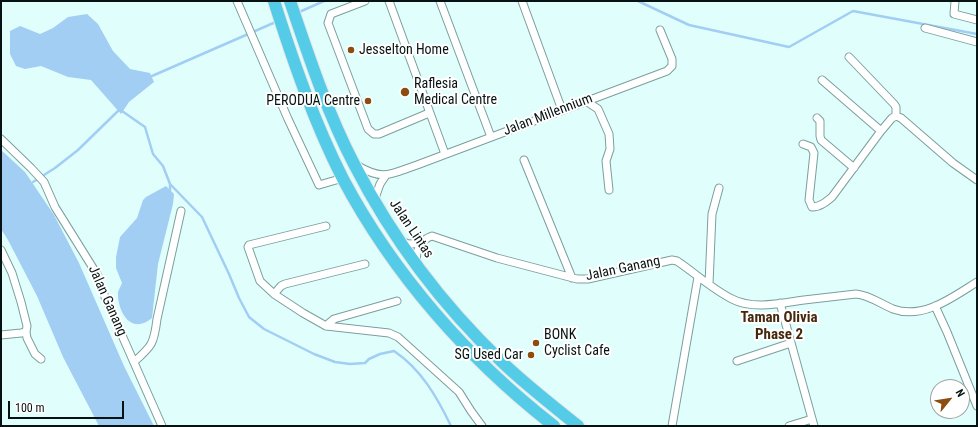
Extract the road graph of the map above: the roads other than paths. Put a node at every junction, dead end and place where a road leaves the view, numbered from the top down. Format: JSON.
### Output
{"nodes":[{"id":1,"x":237,"y":1,"type":"edge"},
{"id":2,"x":365,"y":1,"type":"edge"},
{"id":3,"x":389,"y":1,"type":"edge"},
{"id":4,"x":440,"y":1,"type":"edge"},
{"id":5,"x":522,"y":1,"type":"edge"},
{"id":6,"x":954,"y":1,"type":"edge"},
{"id":7,"x":291,"y":4,"type":"edge"},
{"id":8,"x":276,"y":6,"type":"edge"},
{"id":9,"x":977,"y":20,"type":"edge"},
{"id":10,"x":925,"y":28,"type":"dead end"},
{"id":11,"x":660,"y":30,"type":"dead end"},
{"id":12,"x":977,"y":42,"type":"edge"},
{"id":13,"x":849,"y":58,"type":"dead end"},
{"id":14,"x":822,"y":80,"type":"dead end"},
{"id":15,"x":586,"y":101,"type":"junction"},
{"id":16,"x":562,"y":110,"type":"junction"},
{"id":17,"x":430,"y":113,"type":"junction"},
{"id":18,"x":896,"y":116,"type":"junction"},
{"id":19,"x":817,"y":118,"type":"dead end"},
{"id":20,"x":881,"y":131,"type":"junction"},
{"id":21,"x":490,"y":137,"type":"junction"},
{"id":22,"x":1,"y":139,"type":"edge"},
{"id":23,"x":803,"y":144,"type":"dead end"},
{"id":24,"x":445,"y":154,"type":"junction"},
{"id":25,"x":524,"y":160,"type":"dead end"},
{"id":26,"x":354,"y":164,"type":"junction"},
{"id":27,"x":854,"y":168,"type":"junction"},
{"id":28,"x":386,"y":176,"type":"junction"},
{"id":29,"x":343,"y":178,"type":"junction"},
{"id":30,"x":977,"y":180,"type":"edge"},
{"id":31,"x":719,"y":188,"type":"dead end"},
{"id":32,"x":609,"y":190,"type":"dead end"},
{"id":33,"x":374,"y":201,"type":"junction"},
{"id":34,"x":180,"y":211,"type":"dead end"},
{"id":35,"x":326,"y":226,"type":"dead end"},
{"id":36,"x":399,"y":240,"type":"junction"},
{"id":37,"x":422,"y":242,"type":"junction"},
{"id":38,"x":1,"y":250,"type":"edge"},
{"id":39,"x":365,"y":264,"type":"dead end"},
{"id":40,"x":416,"y":264,"type":"junction"},
{"id":41,"x":698,"y":277,"type":"junction"},
{"id":42,"x":572,"y":278,"type":"junction"},
{"id":43,"x":977,"y":282,"type":"edge"},
{"id":44,"x":708,"y":284,"type":"junction"},
{"id":45,"x":274,"y":294,"type":"junction"},
{"id":46,"x":397,"y":301,"type":"dead end"},
{"id":47,"x":780,"y":303,"type":"junction"},
{"id":48,"x":935,"y":306,"type":"junction"},
{"id":49,"x":326,"y":326,"type":"junction"},
{"id":50,"x":26,"y":332,"type":"junction"},
{"id":51,"x":1,"y":335,"type":"edge"},
{"id":52,"x":791,"y":343,"type":"junction"},
{"id":53,"x":41,"y":359,"type":"dead end"},
{"id":54,"x":737,"y":361,"type":"dead end"},
{"id":55,"x":134,"y":362,"type":"junction"},
{"id":56,"x":976,"y":401,"type":"edge"},
{"id":57,"x":813,"y":422,"type":"edge"},
{"id":58,"x":162,"y":426,"type":"edge"},
{"id":59,"x":482,"y":426,"type":"edge"},
{"id":60,"x":554,"y":426,"type":"edge"},
{"id":61,"x":578,"y":426,"type":"edge"},
{"id":62,"x":672,"y":426,"type":"edge"},
{"id":63,"x":789,"y":426,"type":"edge"}],
"edges":[{"from":1,"to":29,"type":"street"},
{"from":2,"to":17,"type":"street"},
{"from":3,"to":17,"type":"street"},
{"from":4,"to":21,"type":"street"},
{"from":5,"to":16,"type":"street"},
{"from":6,"to":9,"type":"street"},
{"from":7,"to":26,"type":"highway","name":"Jalan Lintas"},
{"from":8,"to":29,"type":"highway"},
{"from":10,"to":12,"type":"street"},
{"from":11,"to":15,"type":"street","name":"Jalan Millennium"},
{"from":13,"to":18,"type":"street"},
{"from":14,"to":20,"type":"street"},
{"from":15,"to":16,"type":"street","name":"Jalan Millennium"},
{"from":15,"to":32,"type":"street"},
{"from":16,"to":21,"type":"street","name":"Jalan Millennium"},
{"from":17,"to":24,"type":"street"},
{"from":18,"to":20,"type":"street"},
{"from":18,"to":30,"type":"street"},
{"from":19,"to":27,"type":"street"},
{"from":20,"to":27,"type":"street"},
{"from":21,"to":24,"type":"street","name":"Jalan Millennium"},
{"from":22,"to":55,"type":"street","name":"Jalan Ganang"},
{"from":23,"to":27,"type":"street"},
{"from":24,"to":28,"type":"street","name":"Jalan Millennium"},
{"from":25,"to":42,"type":"street"},
{"from":26,"to":28,"type":"street"},
{"from":26,"to":33,"type":"highway","name":"Jalan Lintas"},
{"from":28,"to":33,"type":"street"},
{"from":29,"to":60,"type":"highway"},
{"from":31,"to":44,"type":"street"},
{"from":33,"to":36,"type":"highway","name":"Jalan Lintas"},
{"from":34,"to":55,"type":"street"},
{"from":35,"to":45,"type":"street"},
{"from":36,"to":37,"type":"street","name":"Jalan Ganang"},
{"from":36,"to":40,"type":"highway","name":"Jalan Lintas"},
{"from":37,"to":40,"type":"street"},
{"from":37,"to":42,"type":"street","name":"Jalan Ganang"},
{"from":38,"to":50,"type":"street"},
{"from":39,"to":45,"type":"street"},
{"from":40,"to":61,"type":"highway","name":"Jalan Lintas"},
{"from":41,"to":42,"type":"street","name":"Jalan Ganang"},
{"from":41,"to":44,"type":"street","name":"Jalan Ganang"},
{"from":41,"to":62,"type":"street"},
{"from":43,"to":48,"type":"street","name":"Jalan Ganang"},
{"from":44,"to":47,"type":"street","name":"Jalan Ganang"},
{"from":45,"to":49,"type":"street"},
{"from":46,"to":49,"type":"street"},
{"from":47,"to":48,"type":"street","name":"Jalan Ganang"},
{"from":47,"to":52,"type":"street"},
{"from":48,"to":56,"type":"street"},
{"from":49,"to":59,"type":"street"},
{"from":50,"to":51,"type":"street"},
{"from":50,"to":53,"type":"street"},
{"from":52,"to":54,"type":"street"},
{"from":52,"to":57,"type":"street"},
{"from":55,"to":58,"type":"street","name":"Jalan Ganang"},
{"from":57,"to":63,"type":"street"}]}
